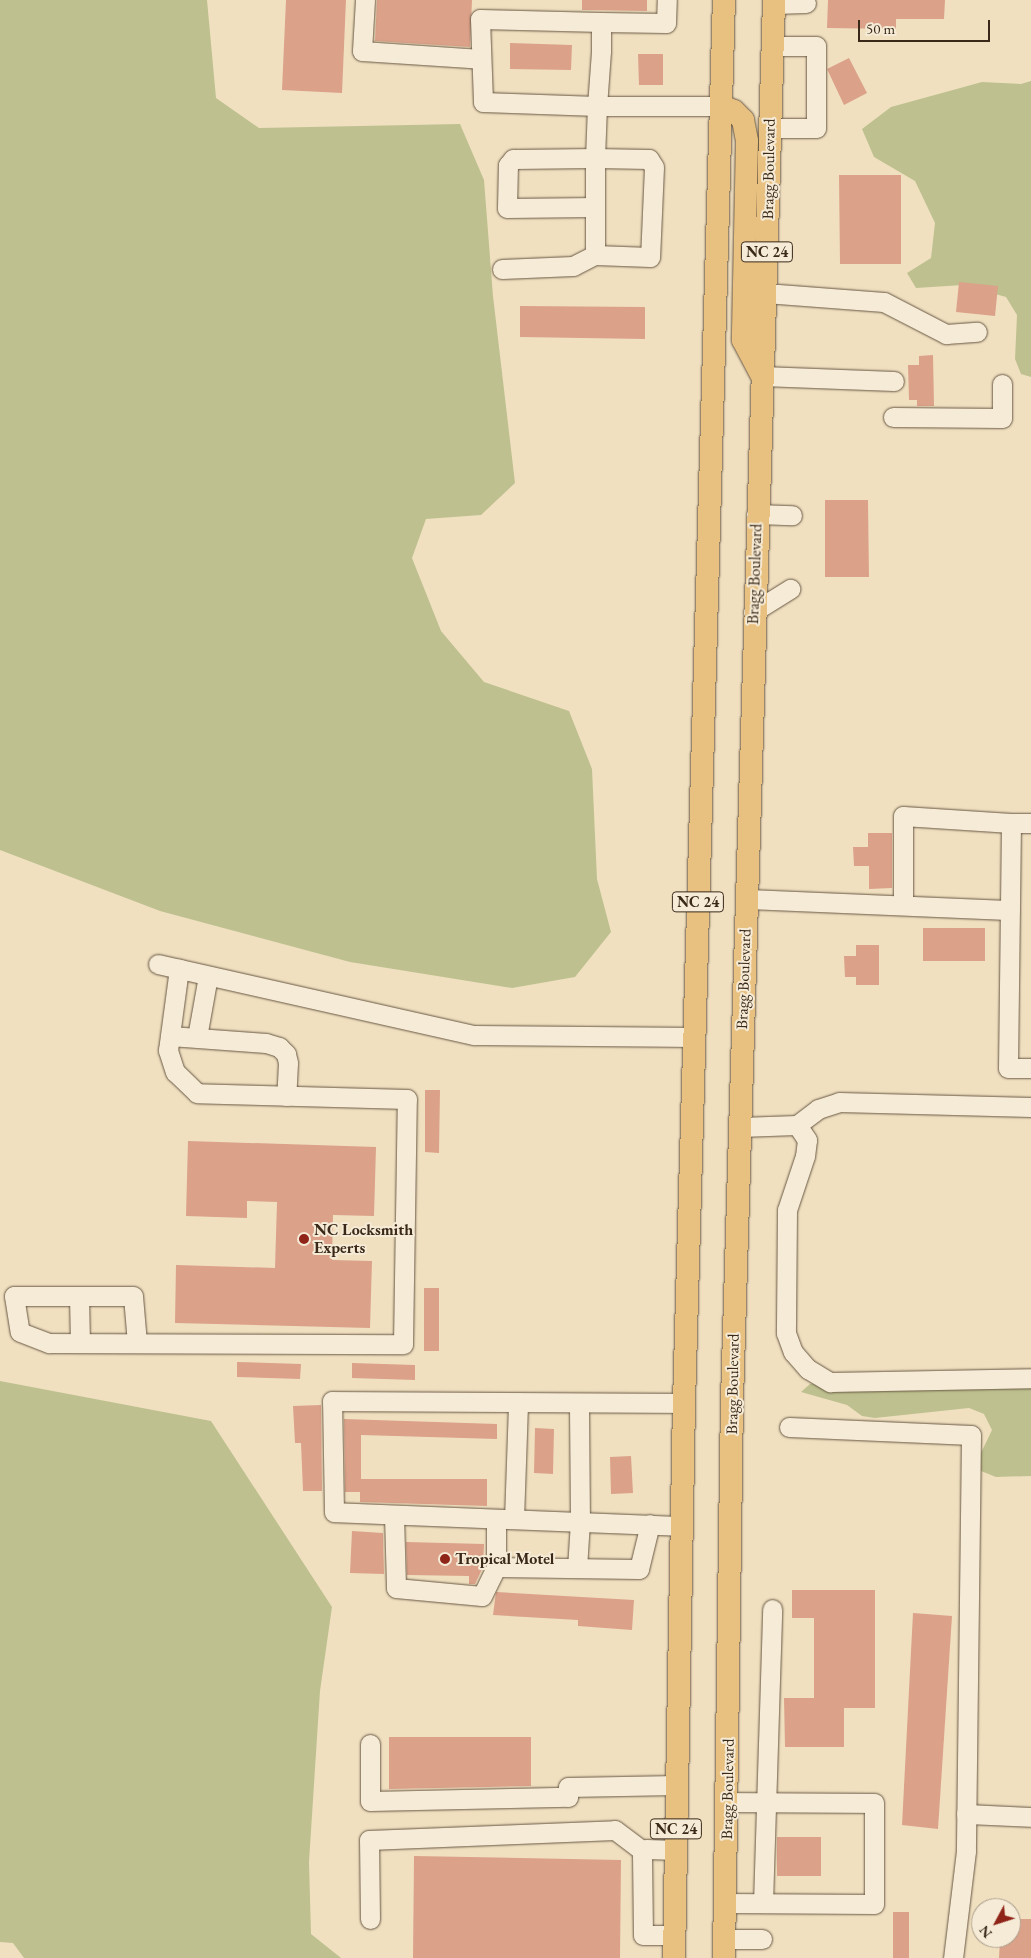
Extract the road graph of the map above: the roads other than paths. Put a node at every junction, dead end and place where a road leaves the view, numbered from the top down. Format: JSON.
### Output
{"nodes":[{"id":1,"x":365,"y":0,"type":"edge"},
{"id":2,"x":667,"y":0,"type":"edge"},
{"id":3,"x":724,"y":0,"type":"edge"},
{"id":4,"x":774,"y":2,"type":"edge"},
{"id":5,"x":806,"y":3,"type":"dead end"},
{"id":6,"x":601,"y":22,"type":"junction"},
{"id":7,"x":772,"y":46,"type":"junction"},
{"id":8,"x":481,"y":59,"type":"junction"},
{"id":9,"x":597,"y":106,"type":"junction"},
{"id":10,"x":722,"y":106,"type":"junction"},
{"id":11,"x":770,"y":128,"type":"junction"},
{"id":12,"x":594,"y":158,"type":"junction"},
{"id":13,"x":595,"y":207,"type":"junction"},
{"id":14,"x":595,"y":255,"type":"junction"},
{"id":15,"x":502,"y":269,"type":"dead end"},
{"id":16,"x":765,"y":293,"type":"junction"},
{"id":17,"x":977,"y":332,"type":"dead end"},
{"id":18,"x":762,"y":376,"type":"junction"},
{"id":19,"x":894,"y":381,"type":"dead end"},
{"id":20,"x":1002,"y":384,"type":"dead end"},
{"id":21,"x":893,"y":417,"type":"dead end"},
{"id":22,"x":756,"y":514,"type":"junction"},
{"id":23,"x":792,"y":515,"type":"dead end"},
{"id":24,"x":790,"y":589,"type":"dead end"},
{"id":25,"x":753,"y":612,"type":"junction"},
{"id":26,"x":1011,"y":823,"type":"junction"},
{"id":27,"x":1031,"y":823,"type":"edge"},
{"id":28,"x":746,"y":899,"type":"junction"},
{"id":29,"x":903,"y":906,"type":"junction"},
{"id":30,"x":1010,"y":910,"type":"junction"},
{"id":31,"x":158,"y":964,"type":"dead end"},
{"id":32,"x":179,"y":969,"type":"junction"},
{"id":33,"x":208,"y":976,"type":"junction"},
{"id":34,"x":170,"y":1036,"type":"junction"},
{"id":35,"x":198,"y":1037,"type":"junction"},
{"id":36,"x":694,"y":1037,"type":"junction"},
{"id":37,"x":1031,"y":1068,"type":"edge"},
{"id":38,"x":286,"y":1096,"type":"junction"},
{"id":39,"x":1031,"y":1107,"type":"edge"},
{"id":40,"x":796,"y":1126,"type":"junction"},
{"id":41,"x":740,"y":1127,"type":"junction"},
{"id":42,"x":79,"y":1296,"type":"junction"},
{"id":43,"x":80,"y":1343,"type":"junction"},
{"id":44,"x":137,"y":1343,"type":"junction"},
{"id":45,"x":1031,"y":1378,"type":"edge"},
{"id":46,"x":518,"y":1402,"type":"junction"},
{"id":47,"x":579,"y":1403,"type":"junction"},
{"id":48,"x":684,"y":1403,"type":"junction"},
{"id":49,"x":789,"y":1428,"type":"dead end"},
{"id":50,"x":394,"y":1514,"type":"junction"},
{"id":51,"x":505,"y":1519,"type":"junction"},
{"id":52,"x":580,"y":1522,"type":"junction"},
{"id":53,"x":650,"y":1524,"type":"junction"},
{"id":54,"x":681,"y":1526,"type":"junction"},
{"id":55,"x":496,"y":1567,"type":"junction"},
{"id":56,"x":577,"y":1568,"type":"junction"},
{"id":57,"x":772,"y":1609,"type":"dead end"},
{"id":58,"x":370,"y":1744,"type":"dead end"},
{"id":59,"x":676,"y":1786,"type":"junction"},
{"id":60,"x":728,"y":1802,"type":"junction"},
{"id":61,"x":766,"y":1802,"type":"junction"},
{"id":62,"x":966,"y":1814,"type":"junction"},
{"id":63,"x":1031,"y":1818,"type":"edge"},
{"id":64,"x":676,"y":1850,"type":"junction"},
{"id":65,"x":643,"y":1851,"type":"junction"},
{"id":66,"x":726,"y":1903,"type":"junction"},
{"id":67,"x":763,"y":1904,"type":"junction"},
{"id":68,"x":370,"y":1919,"type":"dead end"},
{"id":69,"x":674,"y":1935,"type":"junction"},
{"id":70,"x":762,"y":1940,"type":"dead end"},
{"id":71,"x":725,"y":1948,"type":"edge"},
{"id":72,"x":674,"y":1958,"type":"edge"},
{"id":73,"x":953,"y":1958,"type":"edge"}],
"edges":[{"from":1,"to":8,"type":"lane"},
{"from":2,"to":6,"type":"lane"},
{"from":3,"to":10,"type":"main road","number":"NC 24"},
{"from":4,"to":5,"type":"lane"},
{"from":4,"to":7,"type":"main road","name":"Bragg Boulevard","number":"NC 24"},
{"from":6,"to":8,"type":"lane"},
{"from":6,"to":9,"type":"lane"},
{"from":7,"to":11,"type":"main road","name":"Bragg Boulevard","number":"NC 24"},
{"from":7,"to":11,"type":"lane"},
{"from":8,"to":9,"type":"lane"},
{"from":9,"to":10,"type":"lane"},
{"from":9,"to":12,"type":"lane"},
{"from":10,"to":18,"type":"main road"},
{"from":10,"to":36,"type":"main road","number":"NC 24"},
{"from":11,"to":16,"type":"main road","name":"Bragg Boulevard","number":"NC 24"},
{"from":12,"to":13,"type":"lane"},
{"from":12,"to":13,"type":"lane"},
{"from":12,"to":14,"type":"lane"},
{"from":13,"to":14,"type":"lane"},
{"from":14,"to":15,"type":"lane"},
{"from":16,"to":17,"type":"lane"},
{"from":16,"to":18,"type":"main road","name":"Bragg Boulevard","number":"NC 24"},
{"from":18,"to":19,"type":"lane"},
{"from":18,"to":22,"type":"main road","name":"Bragg Boulevard","number":"NC 24"},
{"from":20,"to":21,"type":"lane"},
{"from":22,"to":23,"type":"lane"},
{"from":22,"to":25,"type":"main road","name":"Bragg Boulevard","number":"NC 24"},
{"from":24,"to":25,"type":"lane"},
{"from":25,"to":28,"type":"main road","name":"Bragg Boulevard","number":"NC 24"},
{"from":26,"to":27,"type":"lane"},
{"from":26,"to":29,"type":"lane"},
{"from":26,"to":30,"type":"lane"},
{"from":28,"to":29,"type":"lane"},
{"from":28,"to":41,"type":"main road","name":"Bragg Boulevard","number":"NC 24"},
{"from":29,"to":30,"type":"lane"},
{"from":30,"to":37,"type":"lane"},
{"from":31,"to":32,"type":"lane"},
{"from":32,"to":33,"type":"lane"},
{"from":32,"to":34,"type":"lane"},
{"from":33,"to":35,"type":"lane"},
{"from":33,"to":36,"type":"lane"},
{"from":34,"to":35,"type":"lane"},
{"from":34,"to":38,"type":"lane"},
{"from":35,"to":38,"type":"lane"},
{"from":36,"to":48,"type":"main road","number":"NC 24"},
{"from":38,"to":44,"type":"lane"},
{"from":39,"to":40,"type":"lane"},
{"from":40,"to":41,"type":"lane"},
{"from":40,"to":45,"type":"lane"},
{"from":41,"to":60,"type":"main road","name":"Bragg Boulevard","number":"NC 24"},
{"from":42,"to":43,"type":"lane"},
{"from":42,"to":43,"type":"lane"},
{"from":42,"to":44,"type":"lane"},
{"from":43,"to":44,"type":"lane"},
{"from":46,"to":47,"type":"lane"},
{"from":46,"to":50,"type":"lane"},
{"from":46,"to":51,"type":"lane"},
{"from":47,"to":48,"type":"lane"},
{"from":47,"to":52,"type":"lane"},
{"from":48,"to":54,"type":"main road","number":"NC 24"},
{"from":49,"to":62,"type":"lane"},
{"from":50,"to":51,"type":"lane"},
{"from":50,"to":55,"type":"lane"},
{"from":51,"to":52,"type":"lane"},
{"from":51,"to":55,"type":"lane"},
{"from":52,"to":53,"type":"lane"},
{"from":52,"to":56,"type":"lane"},
{"from":53,"to":54,"type":"lane"},
{"from":53,"to":56,"type":"lane"},
{"from":54,"to":59,"type":"main road","number":"NC 24"},
{"from":55,"to":56,"type":"lane"},
{"from":57,"to":61,"type":"lane"},
{"from":58,"to":59,"type":"lane"},
{"from":59,"to":64,"type":"main road","number":"NC 24"},
{"from":60,"to":61,"type":"lane"},
{"from":60,"to":66,"type":"main road","name":"Bragg Boulevard","number":"NC 24"},
{"from":61,"to":67,"type":"lane"},
{"from":61,"to":67,"type":"lane"},
{"from":62,"to":63,"type":"lane"},
{"from":62,"to":73,"type":"lane"},
{"from":64,"to":65,"type":"lane"},
{"from":64,"to":69,"type":"main road","number":"NC 24"},
{"from":65,"to":68,"type":"lane"},
{"from":65,"to":69,"type":"lane"},
{"from":66,"to":67,"type":"lane"},
{"from":66,"to":71,"type":"main road","name":"Bragg Boulevard","number":"NC 24"},
{"from":69,"to":72,"type":"main road","number":"NC 24"},
{"from":70,"to":71,"type":"lane"}]}
